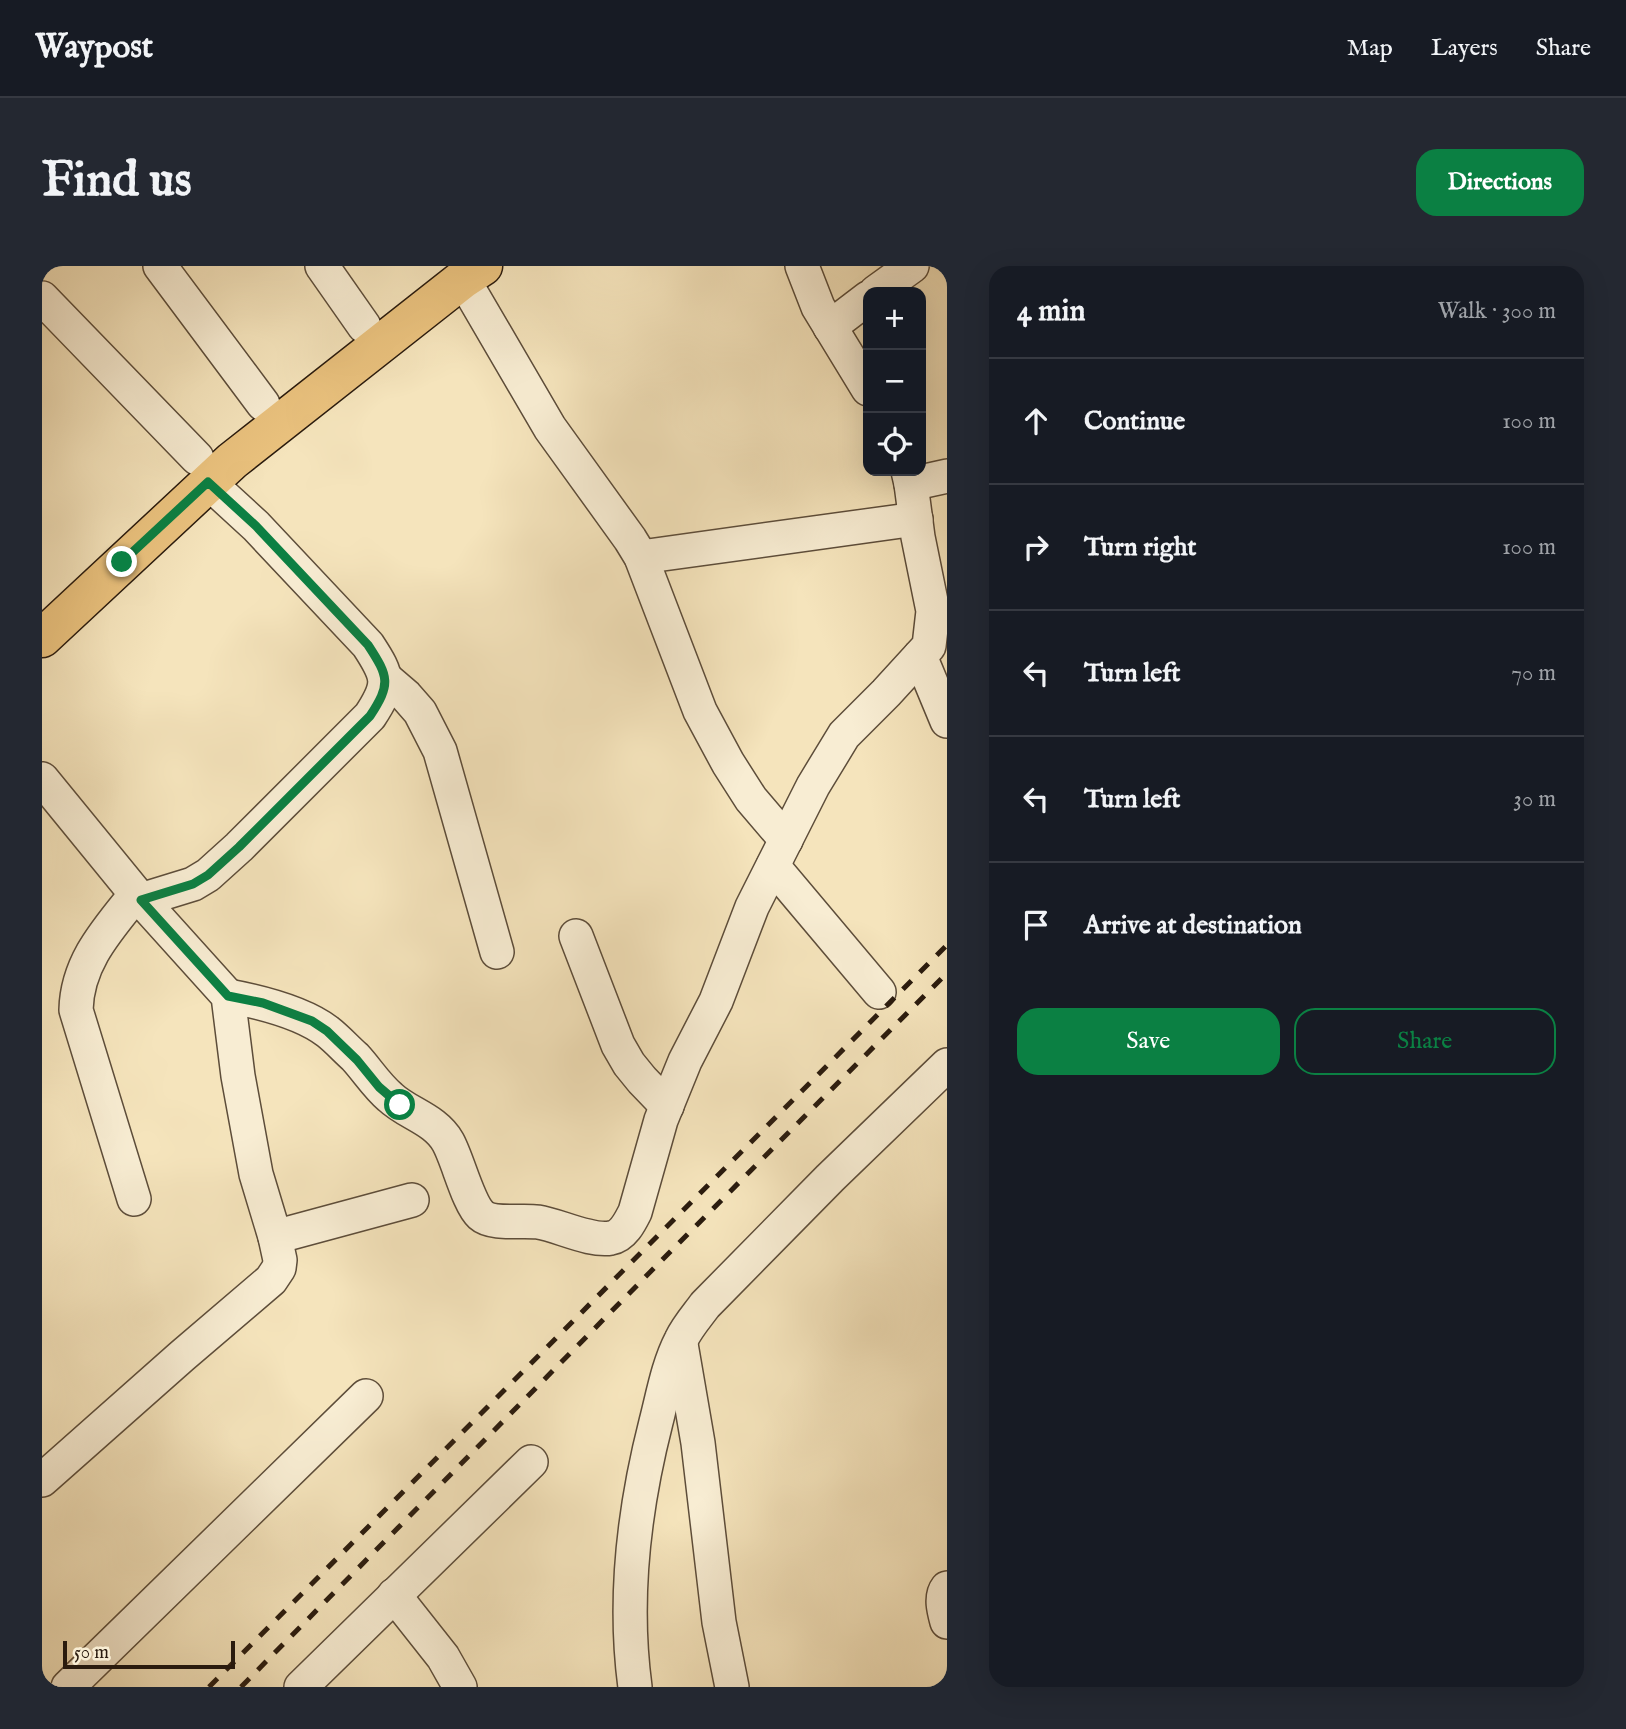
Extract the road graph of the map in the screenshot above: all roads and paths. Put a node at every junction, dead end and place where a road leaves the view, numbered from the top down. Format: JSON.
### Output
{"nodes":[{"id":1,"x":160,"y":266,"type":"edge"},
{"id":2,"x":322,"y":266,"type":"edge"},
{"id":3,"x":802,"y":266,"type":"edge"},
{"id":4,"x":912,"y":266,"type":"edge"},
{"id":5,"x":463,"y":270,"type":"edge"},
{"id":6,"x":883,"y":287,"type":"edge"},
{"id":7,"x":42,"y":298,"type":"edge"},
{"id":8,"x":863,"y":302,"type":"edge"},
{"id":9,"x":364,"y":326,"type":"junction"},
{"id":10,"x":830,"y":327,"type":"junction"},
{"id":11,"x":863,"y":381,"type":"edge"},
{"id":12,"x":263,"y":404,"type":"junction"},
{"id":13,"x":203,"y":470,"type":"junction"},
{"id":14,"x":947,"y":476,"type":"edge"},
{"id":15,"x":910,"y":477,"type":"edge"},
{"id":16,"x":916,"y":519,"type":"junction"},
{"id":17,"x":640,"y":557,"type":"junction"},
{"id":18,"x":42,"y":603,"type":"edge"},
{"id":19,"x":42,"y":638,"type":"edge"},
{"id":20,"x":932,"y":648,"type":"edge"},
{"id":21,"x":385,"y":678,"type":"junction"},
{"id":22,"x":947,"y":721,"type":"edge"},
{"id":23,"x":42,"y":779,"type":"edge"},
{"id":24,"x":779,"y":853,"type":"junction"},
{"id":25,"x":138,"y":897,"type":"junction"},
{"id":26,"x":576,"y":936,"type":"dead end"},
{"id":27,"x":497,"y":952,"type":"dead end"},
{"id":28,"x":879,"y":992,"type":"dead end"},
{"id":29,"x":228,"y":996,"type":"junction"},
{"id":30,"x":947,"y":1065,"type":"edge"},
{"id":31,"x":667,"y":1106,"type":"junction"},
{"id":32,"x":134,"y":1199,"type":"dead end"},
{"id":33,"x":412,"y":1200,"type":"dead end"},
{"id":34,"x":275,"y":1237,"type":"junction"},
{"id":35,"x":680,"y":1342,"type":"junction"},
{"id":36,"x":366,"y":1396,"type":"dead end"},
{"id":37,"x":531,"y":1462,"type":"dead end"},
{"id":38,"x":42,"y":1480,"type":"edge"},
{"id":39,"x":947,"y":1588,"type":"edge"},
{"id":40,"x":394,"y":1595,"type":"junction"},
{"id":41,"x":947,"y":1622,"type":"edge"},
{"id":42,"x":68,"y":1687,"type":"edge"},
{"id":43,"x":301,"y":1687,"type":"edge"},
{"id":44,"x":460,"y":1687,"type":"edge"},
{"id":45,"x":635,"y":1687,"type":"edge"},
{"id":46,"x":732,"y":1687,"type":"edge"}],
"edges":[{"from":1,"to":12,"type":"street"},
{"from":2,"to":9,"type":"street"},
{"from":3,"to":10,"type":"street"},
{"from":4,"to":6,"type":"street"},
{"from":5,"to":9,"type":"main road"},
{"from":5,"to":13,"type":"main road"},
{"from":5,"to":17,"type":"street"},
{"from":7,"to":13,"type":"street"},
{"from":8,"to":10,"type":"street"},
{"from":9,"to":12,"type":"main road"},
{"from":10,"to":11,"type":"street"},
{"from":12,"to":13,"type":"main road"},
{"from":13,"to":18,"type":"main road"},
{"from":13,"to":19,"type":"main road"},
{"from":13,"to":21,"type":"street"},
{"from":14,"to":15,"type":"street"},
{"from":15,"to":16,"type":"street"},
{"from":16,"to":17,"type":"street"},
{"from":16,"to":20,"type":"street"},
{"from":17,"to":24,"type":"street"},
{"from":20,"to":22,"type":"street"},
{"from":20,"to":24,"type":"street"},
{"from":21,"to":25,"type":"street"},
{"from":21,"to":27,"type":"street"},
{"from":23,"to":25,"type":"street"},
{"from":24,"to":28,"type":"street"},
{"from":24,"to":31,"type":"street"},
{"from":25,"to":29,"type":"street"},
{"from":25,"to":32,"type":"street"},
{"from":26,"to":31,"type":"street"},
{"from":29,"to":31,"type":"street"},
{"from":29,"to":34,"type":"street"},
{"from":30,"to":35,"type":"street"},
{"from":33,"to":34,"type":"street"},
{"from":34,"to":38,"type":"street"},
{"from":35,"to":45,"type":"street"},
{"from":35,"to":46,"type":"street"},
{"from":36,"to":42,"type":"street"},
{"from":37,"to":40,"type":"street"},
{"from":39,"to":41,"type":"street"},
{"from":40,"to":43,"type":"street"},
{"from":40,"to":44,"type":"street"}]}
